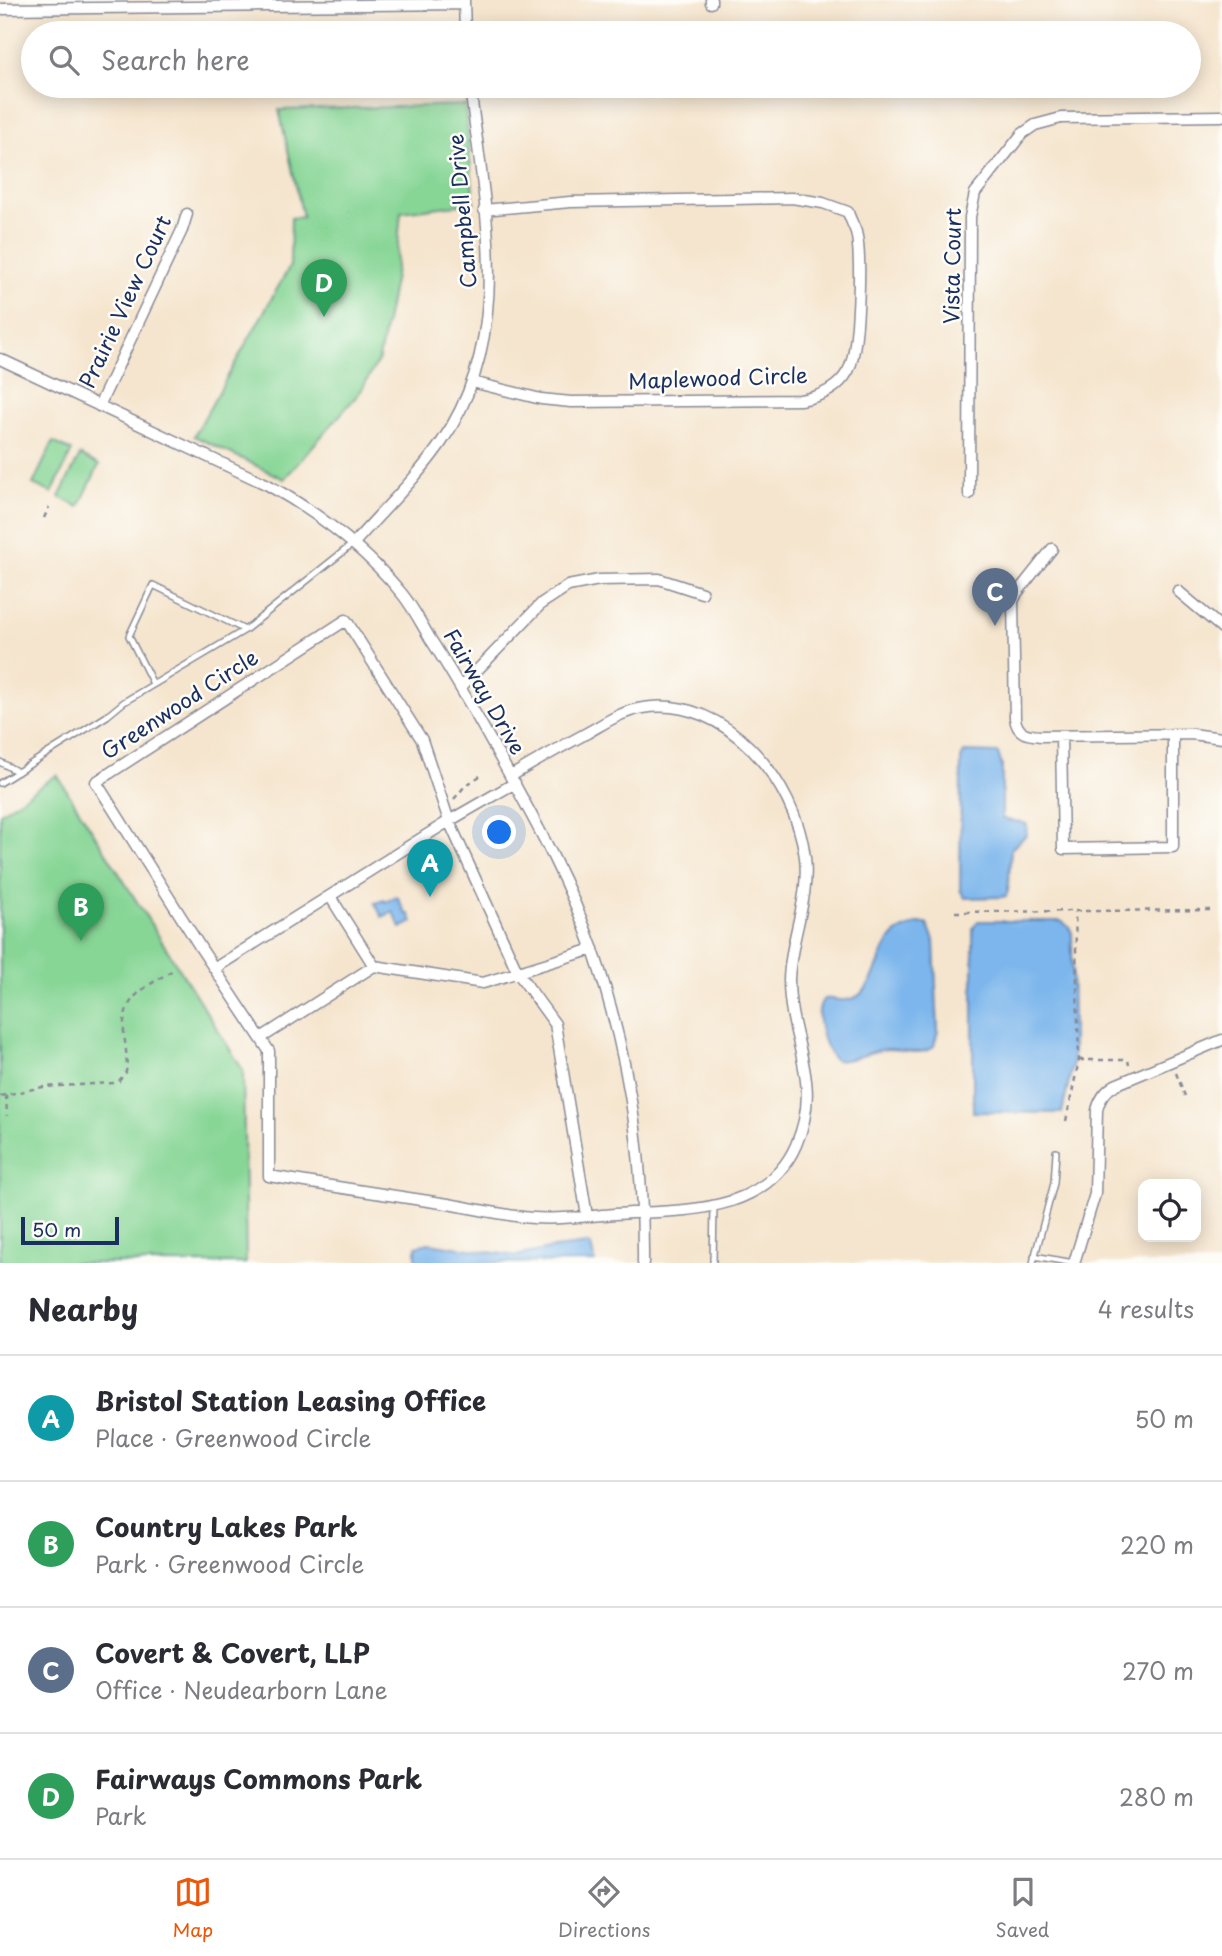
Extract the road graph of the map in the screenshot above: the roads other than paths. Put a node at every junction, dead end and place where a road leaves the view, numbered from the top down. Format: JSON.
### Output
{"nodes":[{"id":1,"x":464,"y":2,"type":"edge"},
{"id":2,"x":0,"y":9,"type":"edge"},
{"id":3,"x":465,"y":21,"type":"edge"},
{"id":4,"x":471,"y":98,"type":"edge"},
{"id":5,"x":1222,"y":116,"type":"edge"},
{"id":6,"x":484,"y":210,"type":"junction"},
{"id":7,"x":187,"y":214,"type":"dead end"},
{"id":8,"x":0,"y":359,"type":"edge"},
{"id":9,"x":472,"y":382,"type":"junction"},
{"id":10,"x":99,"y":406,"type":"junction"},
{"id":11,"x":970,"y":494,"type":"dead end"},
{"id":12,"x":354,"y":544,"type":"junction"},
{"id":13,"x":1052,"y":549,"type":"dead end"},
{"id":14,"x":1178,"y":591,"type":"dead end"},
{"id":15,"x":702,"y":593,"type":"dead end"},
{"id":16,"x":1222,"y":628,"type":"edge"},
{"id":17,"x":245,"y":630,"type":"junction"},
{"id":18,"x":153,"y":684,"type":"junction"},
{"id":19,"x":461,"y":687,"type":"junction"},
{"id":20,"x":1173,"y":734,"type":"junction"},
{"id":21,"x":1061,"y":736,"type":"junction"},
{"id":22,"x":1222,"y":737,"type":"edge"},
{"id":23,"x":0,"y":762,"type":"edge"},
{"id":24,"x":18,"y":772,"type":"junction"},
{"id":25,"x":513,"y":780,"type":"junction"},
{"id":26,"x":0,"y":783,"type":"edge"},
{"id":27,"x":449,"y":821,"type":"junction"},
{"id":28,"x":330,"y":896,"type":"junction"},
{"id":29,"x":593,"y":949,"type":"junction"},
{"id":30,"x":374,"y":966,"type":"junction"},
{"id":31,"x":215,"y":968,"type":"junction"},
{"id":32,"x":518,"y":973,"type":"junction"},
{"id":33,"x":261,"y":1038,"type":"junction"},
{"id":34,"x":1222,"y":1040,"type":"edge"},
{"id":35,"x":1056,"y":1152,"type":"dead end"},
{"id":36,"x":714,"y":1206,"type":"junction"},
{"id":37,"x":644,"y":1213,"type":"junction"},
{"id":38,"x":587,"y":1216,"type":"junction"},
{"id":39,"x":1034,"y":1256,"type":"junction"},
{"id":40,"x":643,"y":1263,"type":"edge"},
{"id":41,"x":713,"y":1263,"type":"edge"},
{"id":42,"x":1033,"y":1263,"type":"edge"},
{"id":43,"x":1074,"y":1263,"type":"edge"}],
"edges":[{"from":1,"to":2,"type":"street"},
{"from":1,"to":3,"type":"street"},
{"from":4,"to":6,"type":"street","name":"Campbell Drive"},
{"from":5,"to":11,"type":"street","name":"Vista Court"},
{"from":6,"to":9,"type":"street","name":"Campbell Drive"},
{"from":6,"to":9,"type":"street","name":"Maplewood Circle"},
{"from":7,"to":10,"type":"street","name":"Prairie View Court"},
{"from":8,"to":10,"type":"street","name":"Fairway Drive"},
{"from":9,"to":12,"type":"street","name":"Campbell Drive"},
{"from":10,"to":12,"type":"street","name":"Fairway Drive"},
{"from":12,"to":17,"type":"lane"},
{"from":12,"to":19,"type":"street","name":"Fairway Drive"},
{"from":13,"to":21,"type":"street"},
{"from":14,"to":16,"type":"street"},
{"from":15,"to":19,"type":"street"},
{"from":17,"to":18,"type":"lane"},
{"from":17,"to":18,"type":"lane"},
{"from":18,"to":24,"type":"lane"},
{"from":19,"to":25,"type":"street","name":"Fairway Drive"},
{"from":20,"to":21,"type":"street"},
{"from":20,"to":21,"type":"street"},
{"from":20,"to":22,"type":"street"},
{"from":23,"to":24,"type":"lane"},
{"from":24,"to":26,"type":"lane"},
{"from":25,"to":27,"type":"street","name":"Greenwood Circle"},
{"from":25,"to":29,"type":"street","name":"Fairway Drive"},
{"from":25,"to":36,"type":"street","name":"Greenwood Circle"},
{"from":27,"to":28,"type":"street","name":"Greenwood Circle"},
{"from":27,"to":31,"type":"street","name":"Greenwood Circle"},
{"from":27,"to":32,"type":"street","name":"Greenwood Circle"},
{"from":28,"to":30,"type":"street"},
{"from":28,"to":31,"type":"street","name":"Greenwood Circle"},
{"from":29,"to":32,"type":"street"},
{"from":29,"to":37,"type":"street","name":"Fairway Drive"},
{"from":30,"to":32,"type":"street"},
{"from":30,"to":33,"type":"street"},
{"from":31,"to":33,"type":"street","name":"Greenwood Circle"},
{"from":32,"to":38,"type":"street","name":"Greenwood Circle"},
{"from":33,"to":38,"type":"street","name":"Greenwood Circle"},
{"from":34,"to":43,"type":"street"},
{"from":35,"to":39,"type":"lane"},
{"from":36,"to":37,"type":"street","name":"Greenwood Circle"},
{"from":36,"to":41,"type":"lane"},
{"from":37,"to":38,"type":"street","name":"Greenwood Circle"},
{"from":37,"to":40,"type":"street","name":"Fairway Drive"},
{"from":39,"to":42,"type":"lane"},
{"from":39,"to":43,"type":"lane"}]}
